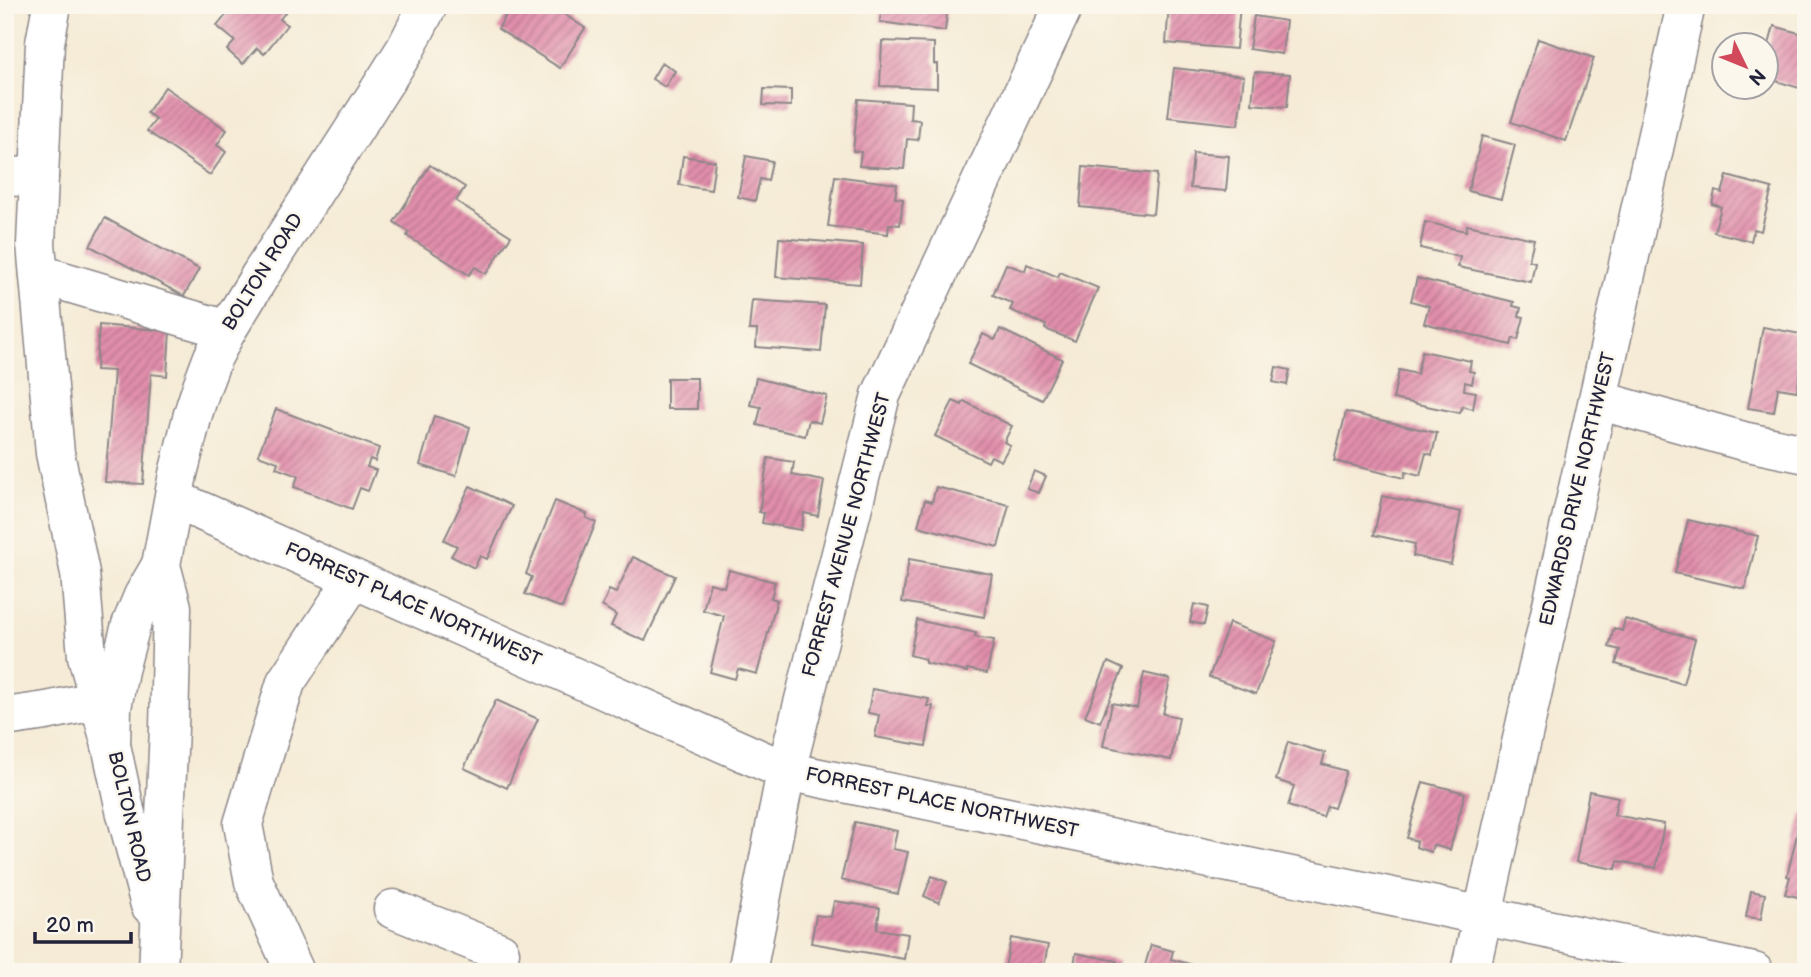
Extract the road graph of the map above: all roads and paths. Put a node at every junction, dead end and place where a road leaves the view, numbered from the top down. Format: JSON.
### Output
{"nodes":[{"id":1,"x":52,"y":5,"type":"edge"},
{"id":2,"x":428,"y":5,"type":"edge"},
{"id":3,"x":1064,"y":5,"type":"edge"},
{"id":4,"x":1686,"y":5,"type":"edge"},
{"id":5,"x":22,"y":177,"type":"edge"},
{"id":6,"x":38,"y":274,"type":"junction"},
{"id":7,"x":227,"y":330,"type":"junction"},
{"id":8,"x":1598,"y":400,"type":"junction"},
{"id":9,"x":1806,"y":454,"type":"edge"},
{"id":10,"x":174,"y":499,"type":"junction"},
{"id":11,"x":161,"y":565,"type":"junction"},
{"id":12,"x":354,"y":579,"type":"junction"},
{"id":13,"x":109,"y":685,"type":"junction"},
{"id":14,"x":5,"y":718,"type":"edge"},
{"id":15,"x":786,"y":771,"type":"junction"},
{"id":16,"x":162,"y":860,"type":"junction"},
{"id":17,"x":393,"y":909,"type":"dead end"},
{"id":18,"x":1482,"y":915,"type":"junction"},
{"id":19,"x":158,"y":962,"type":"edge"},
{"id":20,"x":295,"y":972,"type":"edge"},
{"id":21,"x":496,"y":972,"type":"edge"},
{"id":22,"x":747,"y":972,"type":"edge"},
{"id":23,"x":1470,"y":972,"type":"edge"},
{"id":24,"x":1754,"y":972,"type":"edge"}],
"edges":[{"from":1,"to":5,"type":"street"},
{"from":2,"to":7,"type":"street","name":"BOLTON ROAD"},
{"from":3,"to":15,"type":"street","name":"FORREST AVENUE NORTHWEST"},
{"from":4,"to":8,"type":"street","name":"EDWARDS DRIVE NORTHWEST"},
{"from":5,"to":6,"type":"street"},
{"from":6,"to":7,"type":"street"},
{"from":6,"to":13,"type":"street"},
{"from":7,"to":10,"type":"street","name":"BOLTON ROAD"},
{"from":8,"to":9,"type":"street"},
{"from":8,"to":18,"type":"street","name":"EDWARDS DRIVE NORTHWEST"},
{"from":10,"to":11,"type":"street","name":"BOLTON ROAD"},
{"from":10,"to":12,"type":"street","name":"FORREST PLACE NORTHWEST"},
{"from":11,"to":13,"type":"street","name":"BOLTON ROAD"},
{"from":11,"to":16,"type":"street","name":"BOLTON ROAD"},
{"from":12,"to":15,"type":"street","name":"FORREST PLACE NORTHWEST"},
{"from":12,"to":20,"type":"street"},
{"from":13,"to":14,"type":"street"},
{"from":13,"to":16,"type":"street"},
{"from":13,"to":19,"type":"street","name":"BOLTON ROAD"},
{"from":15,"to":18,"type":"street","name":"FORREST PLACE NORTHWEST"},
{"from":15,"to":22,"type":"street","name":"FORREST AVENUE NORTHWEST"},
{"from":16,"to":19,"type":"street","name":"BOLTON ROAD"},
{"from":17,"to":21,"type":"street"},
{"from":18,"to":23,"type":"street","name":"EDWARDS DRIVE NORTHWEST"},
{"from":18,"to":24,"type":"street","name":"FORREST PLACE NORTHWEST"}]}
